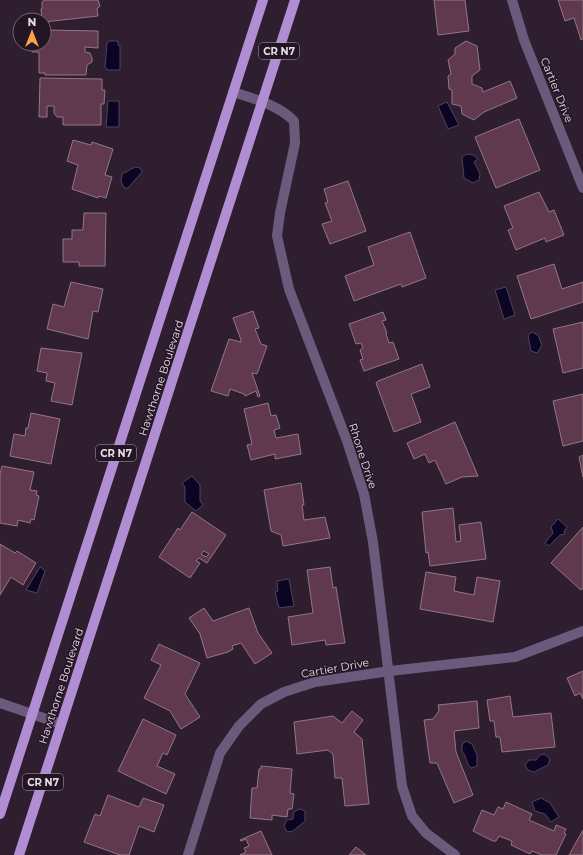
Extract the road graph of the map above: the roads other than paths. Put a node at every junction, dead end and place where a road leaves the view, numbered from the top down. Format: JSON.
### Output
{"nodes":[{"id":1,"x":263,"y":0,"type":"edge"},
{"id":2,"x":295,"y":0,"type":"edge"},
{"id":3,"x":512,"y":0,"type":"edge"},
{"id":4,"x":233,"y":92,"type":"junction"},
{"id":5,"x":262,"y":101,"type":"junction"},
{"id":6,"x":583,"y":188,"type":"edge"},
{"id":7,"x":583,"y":631,"type":"edge"},
{"id":8,"x":390,"y":671,"type":"junction"},
{"id":9,"x":0,"y":703,"type":"edge"},
{"id":10,"x":32,"y":714,"type":"junction"},
{"id":11,"x":61,"y":724,"type":"junction"},
{"id":12,"x":0,"y":814,"type":"edge"},
{"id":13,"x":19,"y":855,"type":"edge"},
{"id":14,"x":188,"y":855,"type":"edge"},
{"id":15,"x":455,"y":855,"type":"edge"}],
"edges":[{"from":1,"to":4,"type":"main road","name":"Hawthorne Boulevard","number":"CR N7"},
{"from":2,"to":5,"type":"main road","name":"Hawthorne Boulevard","number":"CR N7"},
{"from":3,"to":6,"type":"street","name":"Cartier Drive"},
{"from":4,"to":5,"type":"street","name":"Rhone Drive"},
{"from":4,"to":10,"type":"main road","name":"Hawthorne Boulevard","number":"CR N7"},
{"from":5,"to":8,"type":"street","name":"Rhone Drive"},
{"from":5,"to":11,"type":"main road","name":"Hawthorne Boulevard","number":"CR N7"},
{"from":7,"to":8,"type":"street","name":"Cartier Drive"},
{"from":8,"to":14,"type":"street","name":"Cartier Drive"},
{"from":8,"to":15,"type":"street","name":"Rhone Drive"},
{"from":9,"to":10,"type":"street"},
{"from":10,"to":11,"type":"street"},
{"from":10,"to":12,"type":"main road","name":"Hawthorne Boulevard","number":"CR N7"},
{"from":11,"to":13,"type":"main road","name":"Hawthorne Boulevard","number":"CR N7"}]}
